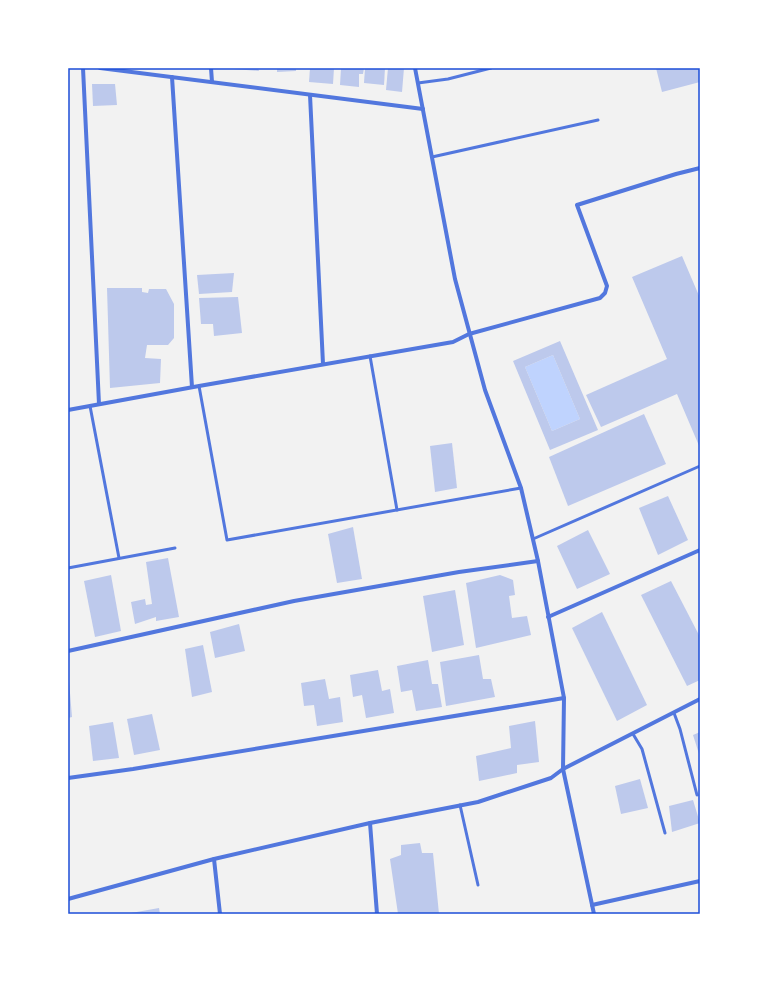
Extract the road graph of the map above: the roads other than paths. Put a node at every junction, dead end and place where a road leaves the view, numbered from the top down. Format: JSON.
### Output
{"nodes":[{"id":1,"x":83,"y":68,"type":"edge"},
{"id":2,"x":100,"y":68,"type":"edge"},
{"id":3,"x":211,"y":68,"type":"edge"},
{"id":4,"x":415,"y":68,"type":"edge"},
{"id":5,"x":490,"y":68,"type":"edge"},
{"id":6,"x":172,"y":77,"type":"junction"},
{"id":7,"x":212,"y":82,"type":"junction"},
{"id":8,"x":418,"y":83,"type":"junction"},
{"id":9,"x":310,"y":95,"type":"junction"},
{"id":10,"x":423,"y":109,"type":"junction"},
{"id":11,"x":598,"y":120,"type":"dead end"},
{"id":12,"x":432,"y":157,"type":"junction"},
{"id":13,"x":700,"y":168,"type":"edge"},
{"id":14,"x":469,"y":334,"type":"junction"},
{"id":15,"x":370,"y":356,"type":"junction"},
{"id":16,"x":323,"y":364,"type":"junction"},
{"id":17,"x":199,"y":386,"type":"junction"},
{"id":18,"x":192,"y":387,"type":"junction"},
{"id":19,"x":100,"y":404,"type":"junction"},
{"id":20,"x":90,"y":406,"type":"junction"},
{"id":21,"x":68,"y":410,"type":"edge"},
{"id":22,"x":700,"y":466,"type":"edge"},
{"id":23,"x":521,"y":488,"type":"junction"},
{"id":24,"x":397,"y":510,"type":"junction"},
{"id":25,"x":533,"y":539,"type":"junction"},
{"id":26,"x":175,"y":548,"type":"dead end"},
{"id":27,"x":700,"y":550,"type":"edge"},
{"id":28,"x":119,"y":558,"type":"junction"},
{"id":29,"x":538,"y":561,"type":"junction"},
{"id":30,"x":68,"y":568,"type":"edge"},
{"id":31,"x":548,"y":617,"type":"junction"},
{"id":32,"x":68,"y":652,"type":"edge"},
{"id":33,"x":564,"y":698,"type":"junction"},
{"id":34,"x":700,"y":699,"type":"edge"},
{"id":35,"x":674,"y":713,"type":"junction"},
{"id":36,"x":633,"y":734,"type":"junction"},
{"id":37,"x":563,"y":769,"type":"junction"},
{"id":38,"x":68,"y":778,"type":"edge"},
{"id":39,"x":697,"y":795,"type":"dead end"},
{"id":40,"x":460,"y":805,"type":"junction"},
{"id":41,"x":370,"y":823,"type":"junction"},
{"id":42,"x":665,"y":833,"type":"dead end"},
{"id":43,"x":214,"y":859,"type":"junction"},
{"id":44,"x":700,"y":881,"type":"edge"},
{"id":45,"x":478,"y":886,"type":"dead end"},
{"id":46,"x":68,"y":899,"type":"edge"},
{"id":47,"x":592,"y":905,"type":"junction"},
{"id":48,"x":220,"y":914,"type":"edge"},
{"id":49,"x":377,"y":914,"type":"edge"},
{"id":50,"x":594,"y":914,"type":"edge"}],
"edges":[{"from":1,"to":19,"type":"street"},
{"from":2,"to":6,"type":"street"},
{"from":3,"to":7,"type":"street"},
{"from":4,"to":8,"type":"street"},
{"from":5,"to":8,"type":"lane"},
{"from":6,"to":7,"type":"street"},
{"from":6,"to":18,"type":"street"},
{"from":7,"to":9,"type":"street"},
{"from":8,"to":10,"type":"street"},
{"from":9,"to":10,"type":"street"},
{"from":9,"to":16,"type":"street"},
{"from":10,"to":12,"type":"street"},
{"from":11,"to":12,"type":"lane"},
{"from":12,"to":14,"type":"street"},
{"from":13,"to":14,"type":"street"},
{"from":14,"to":15,"type":"street"},
{"from":14,"to":23,"type":"street"},
{"from":15,"to":16,"type":"street"},
{"from":15,"to":24,"type":"lane"},
{"from":16,"to":17,"type":"street"},
{"from":17,"to":18,"type":"street"},
{"from":17,"to":24,"type":"lane"},
{"from":18,"to":19,"type":"street"},
{"from":19,"to":20,"type":"street"},
{"from":20,"to":21,"type":"street"},
{"from":20,"to":28,"type":"lane"},
{"from":22,"to":25,"type":"lane"},
{"from":23,"to":24,"type":"lane"},
{"from":23,"to":25,"type":"street"},
{"from":25,"to":29,"type":"street"},
{"from":26,"to":28,"type":"lane"},
{"from":27,"to":31,"type":"street"},
{"from":28,"to":30,"type":"lane"},
{"from":29,"to":31,"type":"street"},
{"from":29,"to":32,"type":"street"},
{"from":31,"to":33,"type":"street"},
{"from":33,"to":37,"type":"street"},
{"from":33,"to":38,"type":"street"},
{"from":34,"to":35,"type":"street"},
{"from":35,"to":36,"type":"street"},
{"from":35,"to":39,"type":"lane"},
{"from":36,"to":37,"type":"street"},
{"from":36,"to":42,"type":"lane"},
{"from":37,"to":40,"type":"street"},
{"from":37,"to":47,"type":"street"},
{"from":40,"to":41,"type":"street"},
{"from":40,"to":45,"type":"lane"},
{"from":41,"to":43,"type":"street"},
{"from":41,"to":49,"type":"street"},
{"from":43,"to":46,"type":"street"},
{"from":43,"to":48,"type":"street"},
{"from":44,"to":47,"type":"street"},
{"from":47,"to":50,"type":"street"}]}
